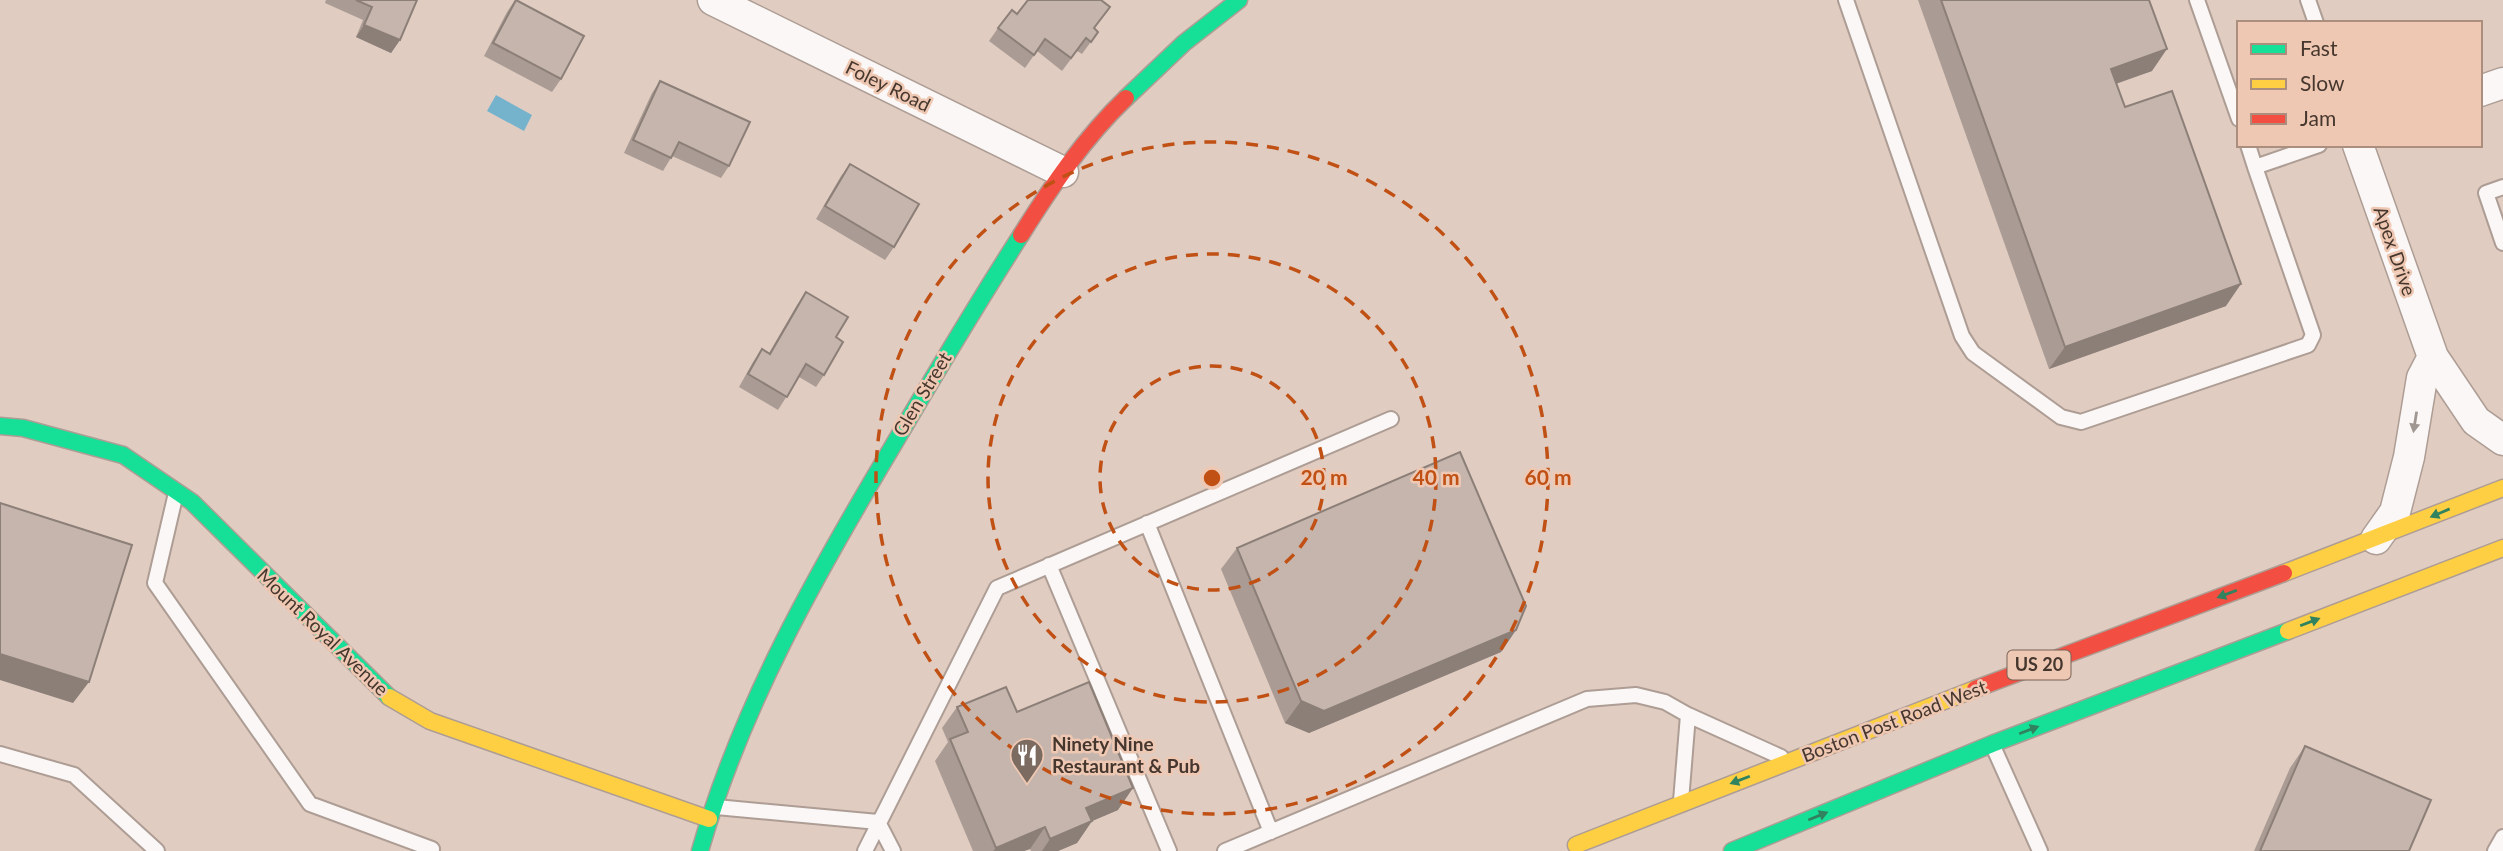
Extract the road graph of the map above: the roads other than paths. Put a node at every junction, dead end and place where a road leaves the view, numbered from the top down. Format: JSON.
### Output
{"nodes":[{"id":1,"x":713,"y":0,"type":"edge"},
{"id":2,"x":1239,"y":0,"type":"edge"},
{"id":3,"x":1846,"y":0,"type":"edge"},
{"id":4,"x":2197,"y":0,"type":"edge"},
{"id":5,"x":2308,"y":0,"type":"edge"},
{"id":6,"x":2315,"y":21,"type":"edge"},
{"id":7,"x":2503,"y":83,"type":"edge"},
{"id":8,"x":2482,"y":90,"type":"edge"},
{"id":9,"x":2237,"y":113,"type":"edge"},
{"id":10,"x":2249,"y":147,"type":"edge"},
{"id":11,"x":2313,"y":147,"type":"edge"},
{"id":12,"x":2359,"y":147,"type":"edge"},
{"id":13,"x":2255,"y":167,"type":"junction"},
{"id":14,"x":1063,"y":172,"type":"junction"},
{"id":15,"x":2503,"y":187,"type":"edge"},
{"id":16,"x":2503,"y":243,"type":"edge"},
{"id":17,"x":2433,"y":357,"type":"junction"},
{"id":18,"x":1391,"y":419,"type":"dead end"},
{"id":19,"x":0,"y":426,"type":"edge"},
{"id":20,"x":2503,"y":440,"type":"edge"},
{"id":21,"x":2503,"y":488,"type":"edge"},
{"id":22,"x":176,"y":492,"type":"junction"},
{"id":23,"x":1147,"y":523,"type":"junction"},
{"id":24,"x":2376,"y":539,"type":"junction"},
{"id":25,"x":2503,"y":548,"type":"edge"},
{"id":26,"x":1049,"y":565,"type":"junction"},
{"id":27,"x":1688,"y":715,"type":"junction"},
{"id":28,"x":1992,"y":744,"type":"junction"},
{"id":29,"x":0,"y":754,"type":"edge"},
{"id":30,"x":1789,"y":761,"type":"junction"},
{"id":31,"x":1681,"y":803,"type":"junction"},
{"id":32,"x":711,"y":813,"type":"junction"},
{"id":33,"x":878,"y":822,"type":"junction"},
{"id":34,"x":1271,"y":832,"type":"junction"},
{"id":35,"x":2503,"y":837,"type":"edge"},
{"id":36,"x":1568,"y":848,"type":"edge"},
{"id":37,"x":432,"y":849,"type":"dead end"},
{"id":38,"x":157,"y":851,"type":"edge"},
{"id":39,"x":700,"y":851,"type":"edge"},
{"id":40,"x":865,"y":851,"type":"edge"},
{"id":41,"x":893,"y":851,"type":"edge"},
{"id":42,"x":1170,"y":851,"type":"edge"},
{"id":43,"x":1225,"y":851,"type":"edge"},
{"id":44,"x":1732,"y":851,"type":"edge"},
{"id":45,"x":2040,"y":851,"type":"edge"},
{"id":46,"x":2495,"y":851,"type":"edge"}],
"edges":[{"from":1,"to":14,"type":"street","name":"Foley Road"},
{"from":2,"to":14,"type":"main road","name":"Glen Street"},
{"from":3,"to":13,"type":"lane"},
{"from":4,"to":9,"type":"lane"},
{"from":5,"to":6,"type":"lane"},
{"from":7,"to":8,"type":"street"},
{"from":10,"to":13,"type":"lane"},
{"from":11,"to":13,"type":"lane"},
{"from":12,"to":17,"type":"street","name":"Apex Drive"},
{"from":14,"to":32,"type":"main road","name":"Glen Street"},
{"from":15,"to":16,"type":"lane"},
{"from":17,"to":20,"type":"street","name":"Apex Drive"},
{"from":17,"to":24,"type":"street","one_way":true},
{"from":18,"to":23,"type":"lane"},
{"from":19,"to":22,"type":"main road","name":"Mount Royal Avenue"},
{"from":21,"to":24,"type":"main road","name":"Boston Post Road West","number":"US 20","one_way":true},
{"from":22,"to":32,"type":"main road","name":"Mount Royal Avenue"},
{"from":22,"to":37,"type":"lane"},
{"from":23,"to":26,"type":"lane"},
{"from":23,"to":34,"type":"lane"},
{"from":24,"to":30,"type":"main road","name":"Boston Post Road West","number":"US 20","one_way":true},
{"from":28,"to":25,"type":"main road","one_way":true},
{"from":26,"to":33,"type":"lane"},
{"from":26,"to":42,"type":"lane"},
{"from":27,"to":30,"type":"lane"},
{"from":27,"to":31,"type":"lane"},
{"from":27,"to":34,"type":"lane"},
{"from":44,"to":28,"type":"main road","one_way":true},
{"from":28,"to":45,"type":"lane"},
{"from":29,"to":38,"type":"lane"},
{"from":30,"to":31,"type":"main road","name":"Boston Post Road West","number":"US 20","one_way":true},
{"from":31,"to":36,"type":"main road","name":"Boston Post Road West","number":"US 20"},
{"from":32,"to":33,"type":"lane"},
{"from":32,"to":39,"type":"main road","name":"Glen Street"},
{"from":33,"to":40,"type":"lane"},
{"from":33,"to":41,"type":"lane"},
{"from":34,"to":43,"type":"lane"},
{"from":35,"to":46,"type":"lane"}]}
